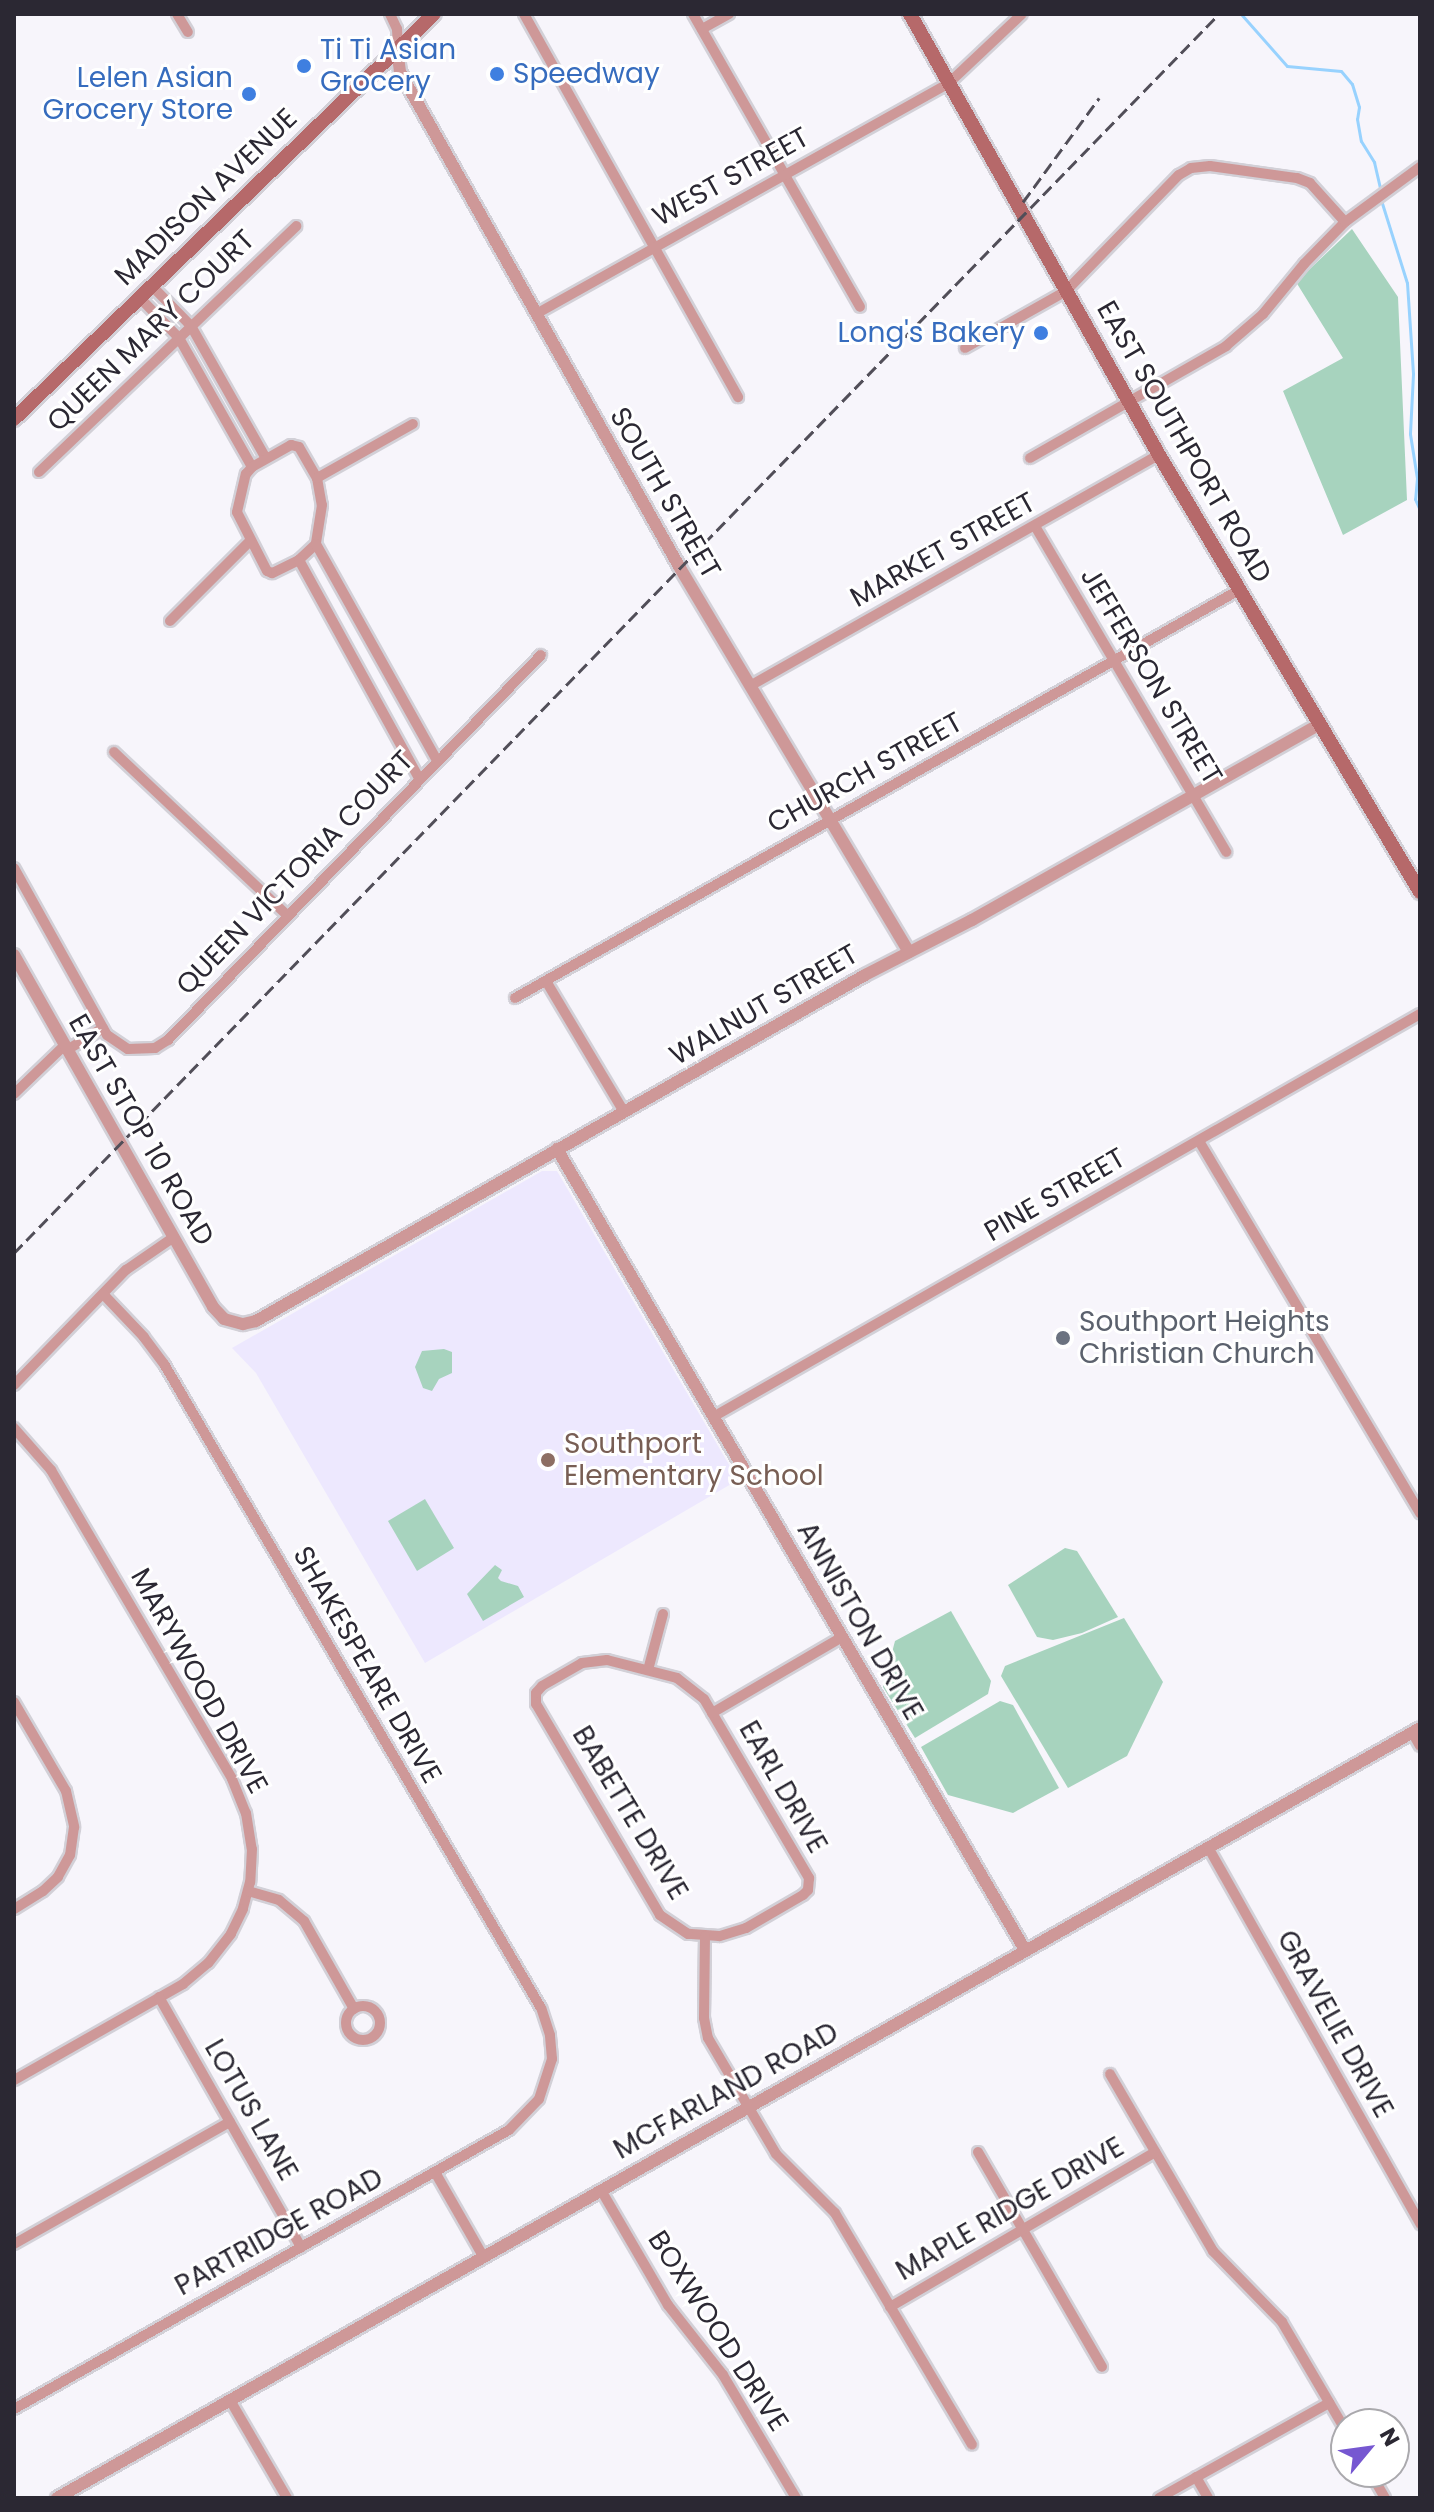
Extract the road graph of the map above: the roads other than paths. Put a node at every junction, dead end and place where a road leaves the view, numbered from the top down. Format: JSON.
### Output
{"nodes":[{"id":1,"x":177,"y":14,"type":"edge"},
{"id":2,"x":390,"y":14,"type":"edge"},
{"id":3,"x":434,"y":14,"type":"edge"},
{"id":4,"x":524,"y":14,"type":"edge"},
{"id":5,"x":693,"y":14,"type":"edge"},
{"id":6,"x":729,"y":14,"type":"edge"},
{"id":7,"x":910,"y":14,"type":"edge"},
{"id":8,"x":1022,"y":14,"type":"edge"},
{"id":9,"x":702,"y":29,"type":"junction"},
{"id":10,"x":188,"y":32,"type":"dead end"},
{"id":11,"x":397,"y":50,"type":"junction"},
{"id":12,"x":949,"y":83,"type":"junction"},
{"id":13,"x":1420,"y":167,"type":"edge"},
{"id":14,"x":785,"y":174,"type":"junction"},
{"id":15,"x":1345,"y":222,"type":"junction"},
{"id":16,"x":296,"y":226,"type":"dead end"},
{"id":17,"x":655,"y":247,"type":"junction"},
{"id":18,"x":151,"y":285,"type":"junction"},
{"id":19,"x":1066,"y":291,"type":"junction"},
{"id":20,"x":139,"y":297,"type":"junction"},
{"id":21,"x":860,"y":307,"type":"dead end"},
{"id":22,"x":536,"y":314,"type":"junction"},
{"id":23,"x":191,"y":326,"type":"junction"},
{"id":24,"x":179,"y":338,"type":"junction"},
{"id":25,"x":965,"y":348,"type":"dead end"},
{"id":26,"x":738,"y":397,"type":"dead end"},
{"id":27,"x":1130,"y":403,"type":"junction"},
{"id":28,"x":14,"y":419,"type":"edge"},
{"id":29,"x":413,"y":424,"type":"dead end"},
{"id":30,"x":1159,"y":455,"type":"junction"},
{"id":31,"x":265,"y":457,"type":"junction"},
{"id":32,"x":1030,"y":458,"type":"dead end"},
{"id":33,"x":252,"y":467,"type":"junction"},
{"id":34,"x":39,"y":472,"type":"dead end"},
{"id":35,"x":317,"y":478,"type":"junction"},
{"id":36,"x":1035,"y":526,"type":"junction"},
{"id":37,"x":250,"y":541,"type":"junction"},
{"id":38,"x":316,"y":544,"type":"junction"},
{"id":39,"x":299,"y":560,"type":"junction"},
{"id":40,"x":1239,"y":590,"type":"junction"},
{"id":41,"x":170,"y":621,"type":"dead end"},
{"id":42,"x":541,"y":655,"type":"dead end"},
{"id":43,"x":1114,"y":660,"type":"junction"},
{"id":44,"x":750,"y":686,"type":"junction"},
{"id":45,"x":1320,"y":724,"type":"junction"},
{"id":46,"x":114,"y":752,"type":"dead end"},
{"id":47,"x":436,"y":759,"type":"junction"},
{"id":48,"x":419,"y":778,"type":"junction"},
{"id":49,"x":1195,"y":795,"type":"junction"},
{"id":50,"x":830,"y":820,"type":"junction"},
{"id":51,"x":1226,"y":852,"type":"dead end"},
{"id":52,"x":14,"y":868,"type":"edge"},
{"id":53,"x":1420,"y":892,"type":"edge"},
{"id":54,"x":288,"y":916,"type":"junction"},
{"id":55,"x":909,"y":952,"type":"junction"},
{"id":56,"x":14,"y":955,"type":"edge"},
{"id":57,"x":546,"y":981,"type":"junction"},
{"id":58,"x":515,"y":998,"type":"dead end"},
{"id":59,"x":1420,"y":1014,"type":"edge"},
{"id":60,"x":103,"y":1028,"type":"junction"},
{"id":61,"x":66,"y":1047,"type":"junction"},
{"id":62,"x":14,"y":1094,"type":"edge"},
{"id":63,"x":624,"y":1112,"type":"junction"},
{"id":64,"x":1199,"y":1141,"type":"junction"},
{"id":65,"x":557,"y":1149,"type":"junction"},
{"id":66,"x":174,"y":1237,"type":"junction"},
{"id":67,"x":103,"y":1294,"type":"junction"},
{"id":68,"x":231,"y":1323,"type":"joint"},
{"id":69,"x":14,"y":1385,"type":"edge"},
{"id":70,"x":713,"y":1417,"type":"junction"},
{"id":71,"x":14,"y":1428,"type":"edge"},
{"id":72,"x":1420,"y":1513,"type":"edge"},
{"id":73,"x":663,"y":1614,"type":"dead end"},
{"id":74,"x":842,"y":1637,"type":"junction"},
{"id":75,"x":648,"y":1670,"type":"junction"},
{"id":76,"x":536,"y":1695,"type":"joint"},
{"id":77,"x":14,"y":1702,"type":"edge"},
{"id":78,"x":712,"y":1713,"type":"junction"},
{"id":79,"x":1416,"y":1730,"type":"edge"},
{"id":80,"x":1420,"y":1746,"type":"edge"},
{"id":81,"x":1208,"y":1847,"type":"junction"},
{"id":82,"x":248,"y":1891,"type":"junction"},
{"id":83,"x":14,"y":1909,"type":"edge"},
{"id":84,"x":705,"y":1936,"type":"junction"},
{"id":85,"x":1025,"y":1950,"type":"junction"},
{"id":86,"x":159,"y":1997,"type":"junction"},
{"id":87,"x":354,"y":2009,"type":"dead end"},
{"id":88,"x":1110,"y":2074,"type":"dead end"},
{"id":89,"x":548,"y":2078,"type":"joint"},
{"id":90,"x":14,"y":2080,"type":"edge"},
{"id":91,"x":749,"y":2106,"type":"junction"},
{"id":92,"x":230,"y":2122,"type":"junction"},
{"id":93,"x":978,"y":2152,"type":"dead end"},
{"id":94,"x":1155,"y":2152,"type":"junction"},
{"id":95,"x":435,"y":2172,"type":"junction"},
{"id":96,"x":601,"y":2190,"type":"junction"},
{"id":97,"x":1420,"y":2224,"type":"edge"},
{"id":98,"x":1022,"y":2229,"type":"junction"},
{"id":99,"x":14,"y":2244,"type":"edge"},
{"id":100,"x":301,"y":2247,"type":"junction"},
{"id":101,"x":483,"y":2256,"type":"junction"},
{"id":102,"x":890,"y":2307,"type":"junction"},
{"id":103,"x":1102,"y":2367,"type":"dead end"},
{"id":104,"x":230,"y":2400,"type":"junction"},
{"id":105,"x":1329,"y":2403,"type":"junction"},
{"id":106,"x":1332,"y":2408,"type":"edge"},
{"id":107,"x":14,"y":2409,"type":"edge"},
{"id":108,"x":972,"y":2445,"type":"dead end"},
{"id":109,"x":1196,"y":2477,"type":"junction"},
{"id":110,"x":66,"y":2496,"type":"edge"},
{"id":111,"x":287,"y":2498,"type":"edge"},
{"id":112,"x":796,"y":2498,"type":"edge"},
{"id":113,"x":1159,"y":2498,"type":"edge"},
{"id":114,"x":1208,"y":2498,"type":"edge"}],
"edges":[{"from":1,"to":10,"type":"street"},
{"from":2,"to":11,"type":"street"},
{"from":3,"to":11,"type":"main road","name":"MADISON AVENUE"},
{"from":4,"to":17,"type":"street"},
{"from":5,"to":9,"type":"street"},
{"from":6,"to":9,"type":"street"},
{"from":7,"to":12,"type":"main road","name":"EAST SOUTHPORT ROAD"},
{"from":8,"to":12,"type":"street","name":"WEST STREET"},
{"from":9,"to":14,"type":"street"},
{"from":11,"to":18,"type":"main road","name":"MADISON AVENUE"},
{"from":11,"to":22,"type":"street","name":"SOUTH STREET"},
{"from":12,"to":14,"type":"street","name":"WEST STREET"},
{"from":12,"to":19,"type":"main road","name":"EAST SOUTHPORT ROAD"},
{"from":13,"to":15,"type":"street"},
{"from":14,"to":17,"type":"street","name":"WEST STREET"},
{"from":14,"to":21,"type":"street"},
{"from":15,"to":19,"type":"street"},
{"from":15,"to":27,"type":"street"},
{"from":16,"to":23,"type":"street","name":"QUEEN MARY COURT"},
{"from":17,"to":22,"type":"street","name":"WEST STREET"},
{"from":17,"to":26,"type":"street"},
{"from":18,"to":20,"type":"main road","name":"MADISON AVENUE"},
{"from":18,"to":23,"type":"street"},
{"from":19,"to":25,"type":"street"},
{"from":19,"to":27,"type":"main road","name":"EAST SOUTHPORT ROAD"},
{"from":20,"to":24,"type":"street"},
{"from":20,"to":28,"type":"main road","name":"MADISON AVENUE"},
{"from":22,"to":44,"type":"street","name":"SOUTH STREET"},
{"from":23,"to":24,"type":"street","name":"QUEEN MARY COURT"},
{"from":23,"to":31,"type":"street"},
{"from":24,"to":33,"type":"street"},
{"from":24,"to":34,"type":"street","name":"QUEEN MARY COURT"},
{"from":27,"to":30,"type":"main road","name":"EAST SOUTHPORT ROAD"},
{"from":27,"to":32,"type":"street"},
{"from":29,"to":35,"type":"street"},
{"from":30,"to":36,"type":"street","name":"MARKET STREET"},
{"from":30,"to":40,"type":"main road","name":"EAST SOUTHPORT ROAD"},
{"from":31,"to":33,"type":"street"},
{"from":31,"to":35,"type":"street"},
{"from":33,"to":37,"type":"street"},
{"from":35,"to":38,"type":"street"},
{"from":36,"to":43,"type":"street","name":"JEFFERSON STREET"},
{"from":36,"to":44,"type":"street","name":"MARKET STREET"},
{"from":37,"to":39,"type":"street"},
{"from":37,"to":41,"type":"street"},
{"from":38,"to":39,"type":"street"},
{"from":38,"to":47,"type":"street"},
{"from":39,"to":48,"type":"street"},
{"from":40,"to":43,"type":"street","name":"CHURCH STREET"},
{"from":40,"to":45,"type":"main road","name":"EAST SOUTHPORT ROAD"},
{"from":42,"to":47,"type":"street","name":"QUEEN VICTORIA COURT"},
{"from":43,"to":49,"type":"street","name":"JEFFERSON STREET"},
{"from":43,"to":50,"type":"street","name":"CHURCH STREET"},
{"from":44,"to":50,"type":"street","name":"SOUTH STREET"},
{"from":45,"to":49,"type":"street","name":"WALNUT STREET"},
{"from":45,"to":53,"type":"main road","name":"EAST SOUTHPORT ROAD"},
{"from":46,"to":54,"type":"street"},
{"from":47,"to":48,"type":"street","name":"QUEEN VICTORIA COURT"},
{"from":48,"to":54,"type":"street","name":"QUEEN VICTORIA COURT"},
{"from":49,"to":51,"type":"street","name":"JEFFERSON STREET"},
{"from":49,"to":55,"type":"street","name":"WALNUT STREET"},
{"from":50,"to":55,"type":"street","name":"SOUTH STREET"},
{"from":50,"to":57,"type":"street","name":"CHURCH STREET"},
{"from":52,"to":60,"type":"street"},
{"from":54,"to":60,"type":"street","name":"QUEEN VICTORIA COURT"},
{"from":55,"to":63,"type":"street","name":"WALNUT STREET"},
{"from":56,"to":61,"type":"street","name":"EAST STOP 10 ROAD"},
{"from":57,"to":58,"type":"street","name":"CHURCH STREET"},
{"from":57,"to":63,"type":"street"},
{"from":59,"to":64,"type":"street","name":"PINE STREET"},
{"from":60,"to":61,"type":"street"},
{"from":61,"to":62,"type":"street"},
{"from":61,"to":66,"type":"street","name":"EAST STOP 10 ROAD"},
{"from":63,"to":65,"type":"street","name":"WALNUT STREET"},
{"from":64,"to":70,"type":"street","name":"PINE STREET"},
{"from":64,"to":72,"type":"street"},
{"from":65,"to":68,"type":"street","name":"WALNUT STREET"},
{"from":65,"to":70,"type":"street","name":"ANNISTON DRIVE"},
{"from":66,"to":67,"type":"street"},
{"from":66,"to":68,"type":"street","name":"EAST STOP 10 ROAD"},
{"from":67,"to":69,"type":"street"},
{"from":67,"to":89,"type":"street","name":"SHAKESPEARE DRIVE"},
{"from":70,"to":74,"type":"street","name":"ANNISTON DRIVE"},
{"from":71,"to":82,"type":"street","name":"MARYWOOD DRIVE"},
{"from":73,"to":75,"type":"street"},
{"from":74,"to":78,"type":"street"},
{"from":74,"to":85,"type":"street","name":"ANNISTON DRIVE"},
{"from":75,"to":76,"type":"street","name":"EARL DRIVE"},
{"from":75,"to":78,"type":"street","name":"EARL DRIVE"},
{"from":76,"to":84,"type":"street","name":"BABETTE DRIVE"},
{"from":77,"to":83,"type":"street"},
{"from":78,"to":84,"type":"street","name":"EARL DRIVE"},
{"from":79,"to":80,"type":"street"},
{"from":79,"to":81,"type":"street","name":"MCFARLAND ROAD"},
{"from":81,"to":85,"type":"street","name":"MCFARLAND ROAD"},
{"from":81,"to":97,"type":"street","name":"GRAVELIE DRIVE"},
{"from":82,"to":86,"type":"street","name":"MARYWOOD DRIVE"},
{"from":82,"to":87,"type":"street"},
{"from":84,"to":91,"type":"street"},
{"from":85,"to":91,"type":"street","name":"MCFARLAND ROAD"},
{"from":86,"to":90,"type":"street","name":"MARYWOOD DRIVE"},
{"from":86,"to":92,"type":"street","name":"LOTUS LANE"},
{"from":88,"to":94,"type":"street"},
{"from":89,"to":95,"type":"street","name":"PARTRIDGE ROAD"},
{"from":91,"to":96,"type":"street","name":"MCFARLAND ROAD"},
{"from":91,"to":102,"type":"street"},
{"from":92,"to":99,"type":"street"},
{"from":92,"to":100,"type":"street","name":"LOTUS LANE"},
{"from":93,"to":98,"type":"street"},
{"from":94,"to":98,"type":"street","name":"MAPLE RIDGE DRIVE"},
{"from":94,"to":105,"type":"street"},
{"from":95,"to":100,"type":"street","name":"PARTRIDGE ROAD"},
{"from":95,"to":101,"type":"street"},
{"from":96,"to":101,"type":"street","name":"MCFARLAND ROAD"},
{"from":96,"to":112,"type":"street","name":"BOXWOOD DRIVE"},
{"from":98,"to":102,"type":"street","name":"MAPLE RIDGE DRIVE"},
{"from":98,"to":103,"type":"street"},
{"from":100,"to":107,"type":"street","name":"PARTRIDGE ROAD"},
{"from":101,"to":104,"type":"street","name":"MCFARLAND ROAD"},
{"from":102,"to":108,"type":"street"},
{"from":104,"to":110,"type":"street","name":"MCFARLAND ROAD"},
{"from":104,"to":111,"type":"street"},
{"from":105,"to":106,"type":"street"},
{"from":105,"to":109,"type":"street"},
{"from":109,"to":113,"type":"street"},
{"from":109,"to":114,"type":"street"}]}
